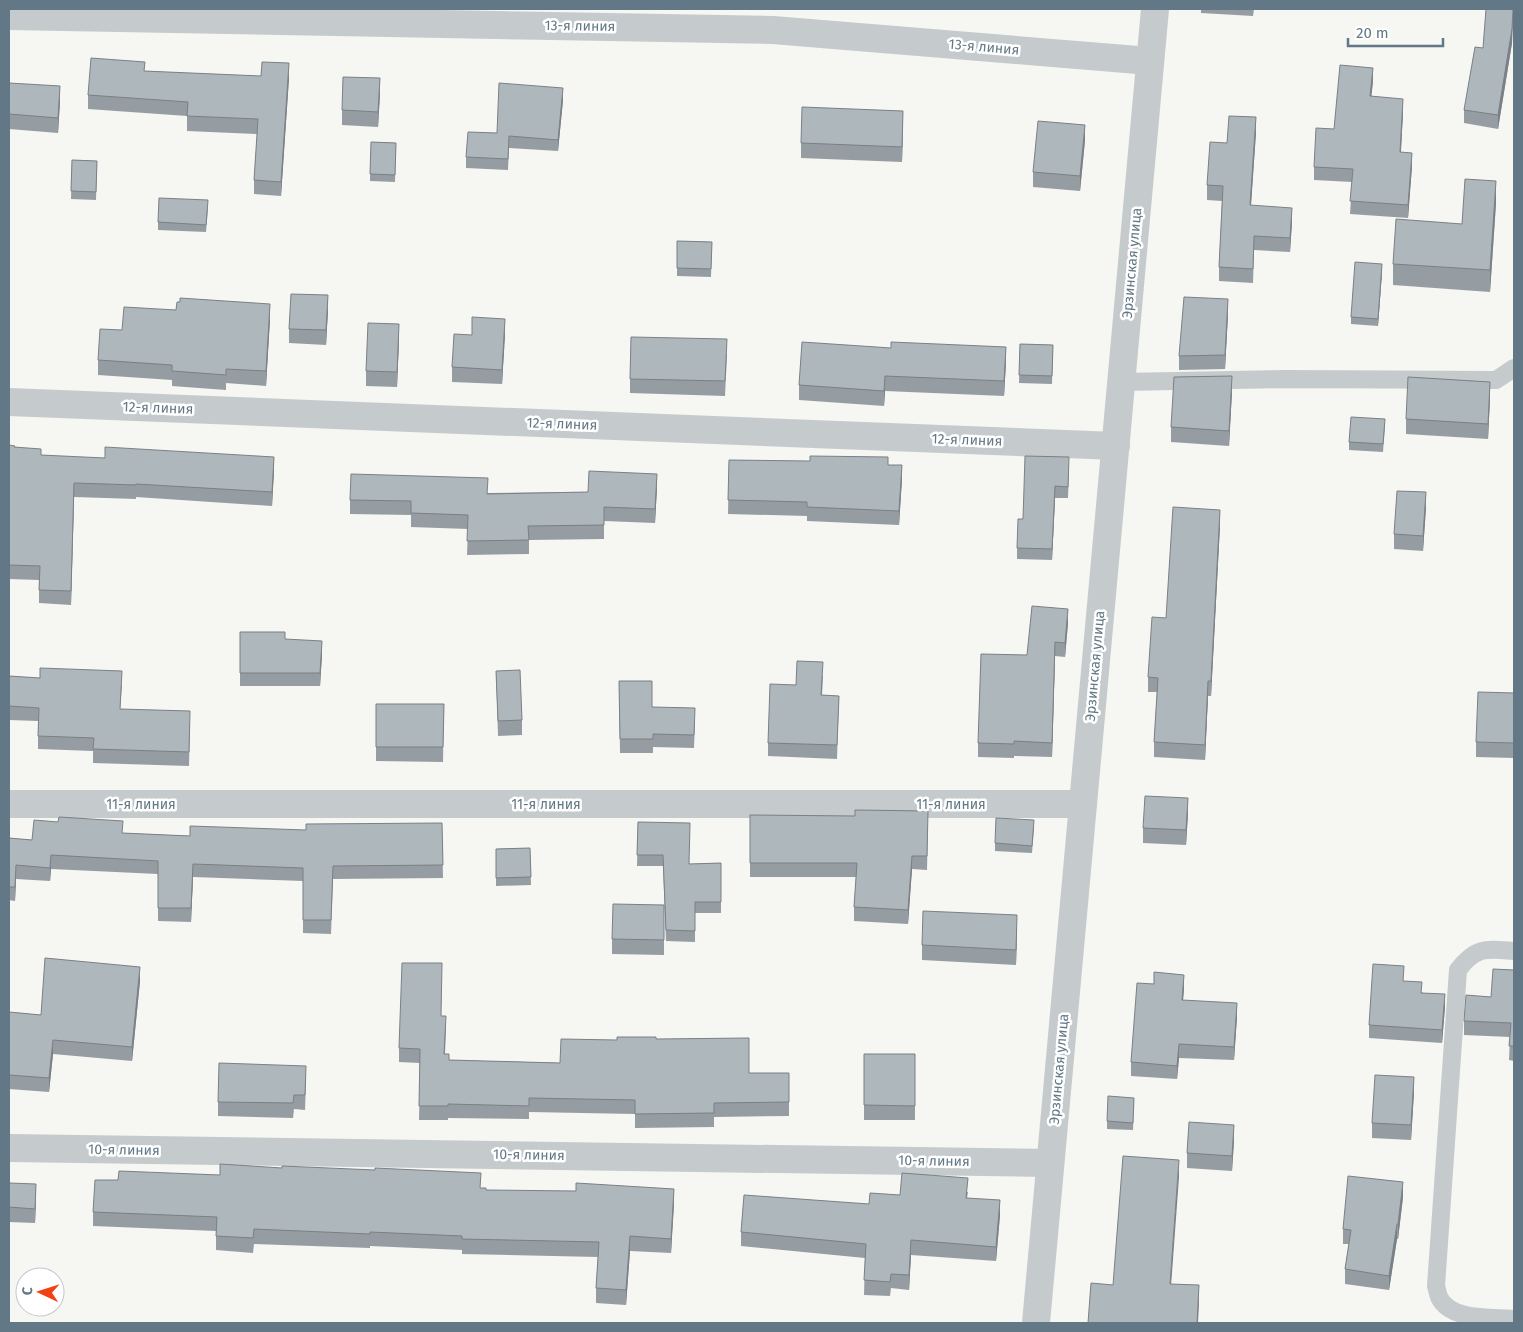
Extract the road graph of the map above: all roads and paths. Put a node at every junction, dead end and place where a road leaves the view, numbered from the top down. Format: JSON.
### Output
{"nodes":[{"id":1,"x":1155,"y":9,"type":"edge"},
{"id":2,"x":9,"y":16,"type":"edge"},
{"id":3,"x":1150,"y":61,"type":"junction"},
{"id":4,"x":1514,"y":368,"type":"edge"},
{"id":5,"x":1121,"y":382,"type":"junction"},
{"id":6,"x":9,"y":402,"type":"edge"},
{"id":7,"x":1116,"y":446,"type":"junction"},
{"id":8,"x":9,"y":804,"type":"edge"},
{"id":9,"x":1083,"y":804,"type":"junction"},
{"id":10,"x":1514,"y":951,"type":"edge"},
{"id":11,"x":9,"y":1148,"type":"edge"},
{"id":12,"x":1050,"y":1163,"type":"junction"},
{"id":13,"x":1514,"y":1319,"type":"edge"},
{"id":14,"x":1036,"y":1323,"type":"edge"}],
"edges":[{"from":1,"to":3,"type":"street","name":"Эрзинская улица"},
{"from":2,"to":3,"type":"street","name":"13-я линия"},
{"from":3,"to":5,"type":"street","name":"Эрзинская улица"},
{"from":4,"to":5,"type":"lane"},
{"from":5,"to":7,"type":"street","name":"Эрзинская улица"},
{"from":6,"to":7,"type":"street","name":"12-я линия"},
{"from":7,"to":9,"type":"street","name":"Эрзинская улица"},
{"from":8,"to":9,"type":"street","name":"11-я линия"},
{"from":9,"to":12,"type":"street","name":"Эрзинская улица"},
{"from":10,"to":13,"type":"lane"},
{"from":11,"to":12,"type":"street","name":"10-я линия"},
{"from":12,"to":14,"type":"street","name":"Эрзинская улица"}]}
